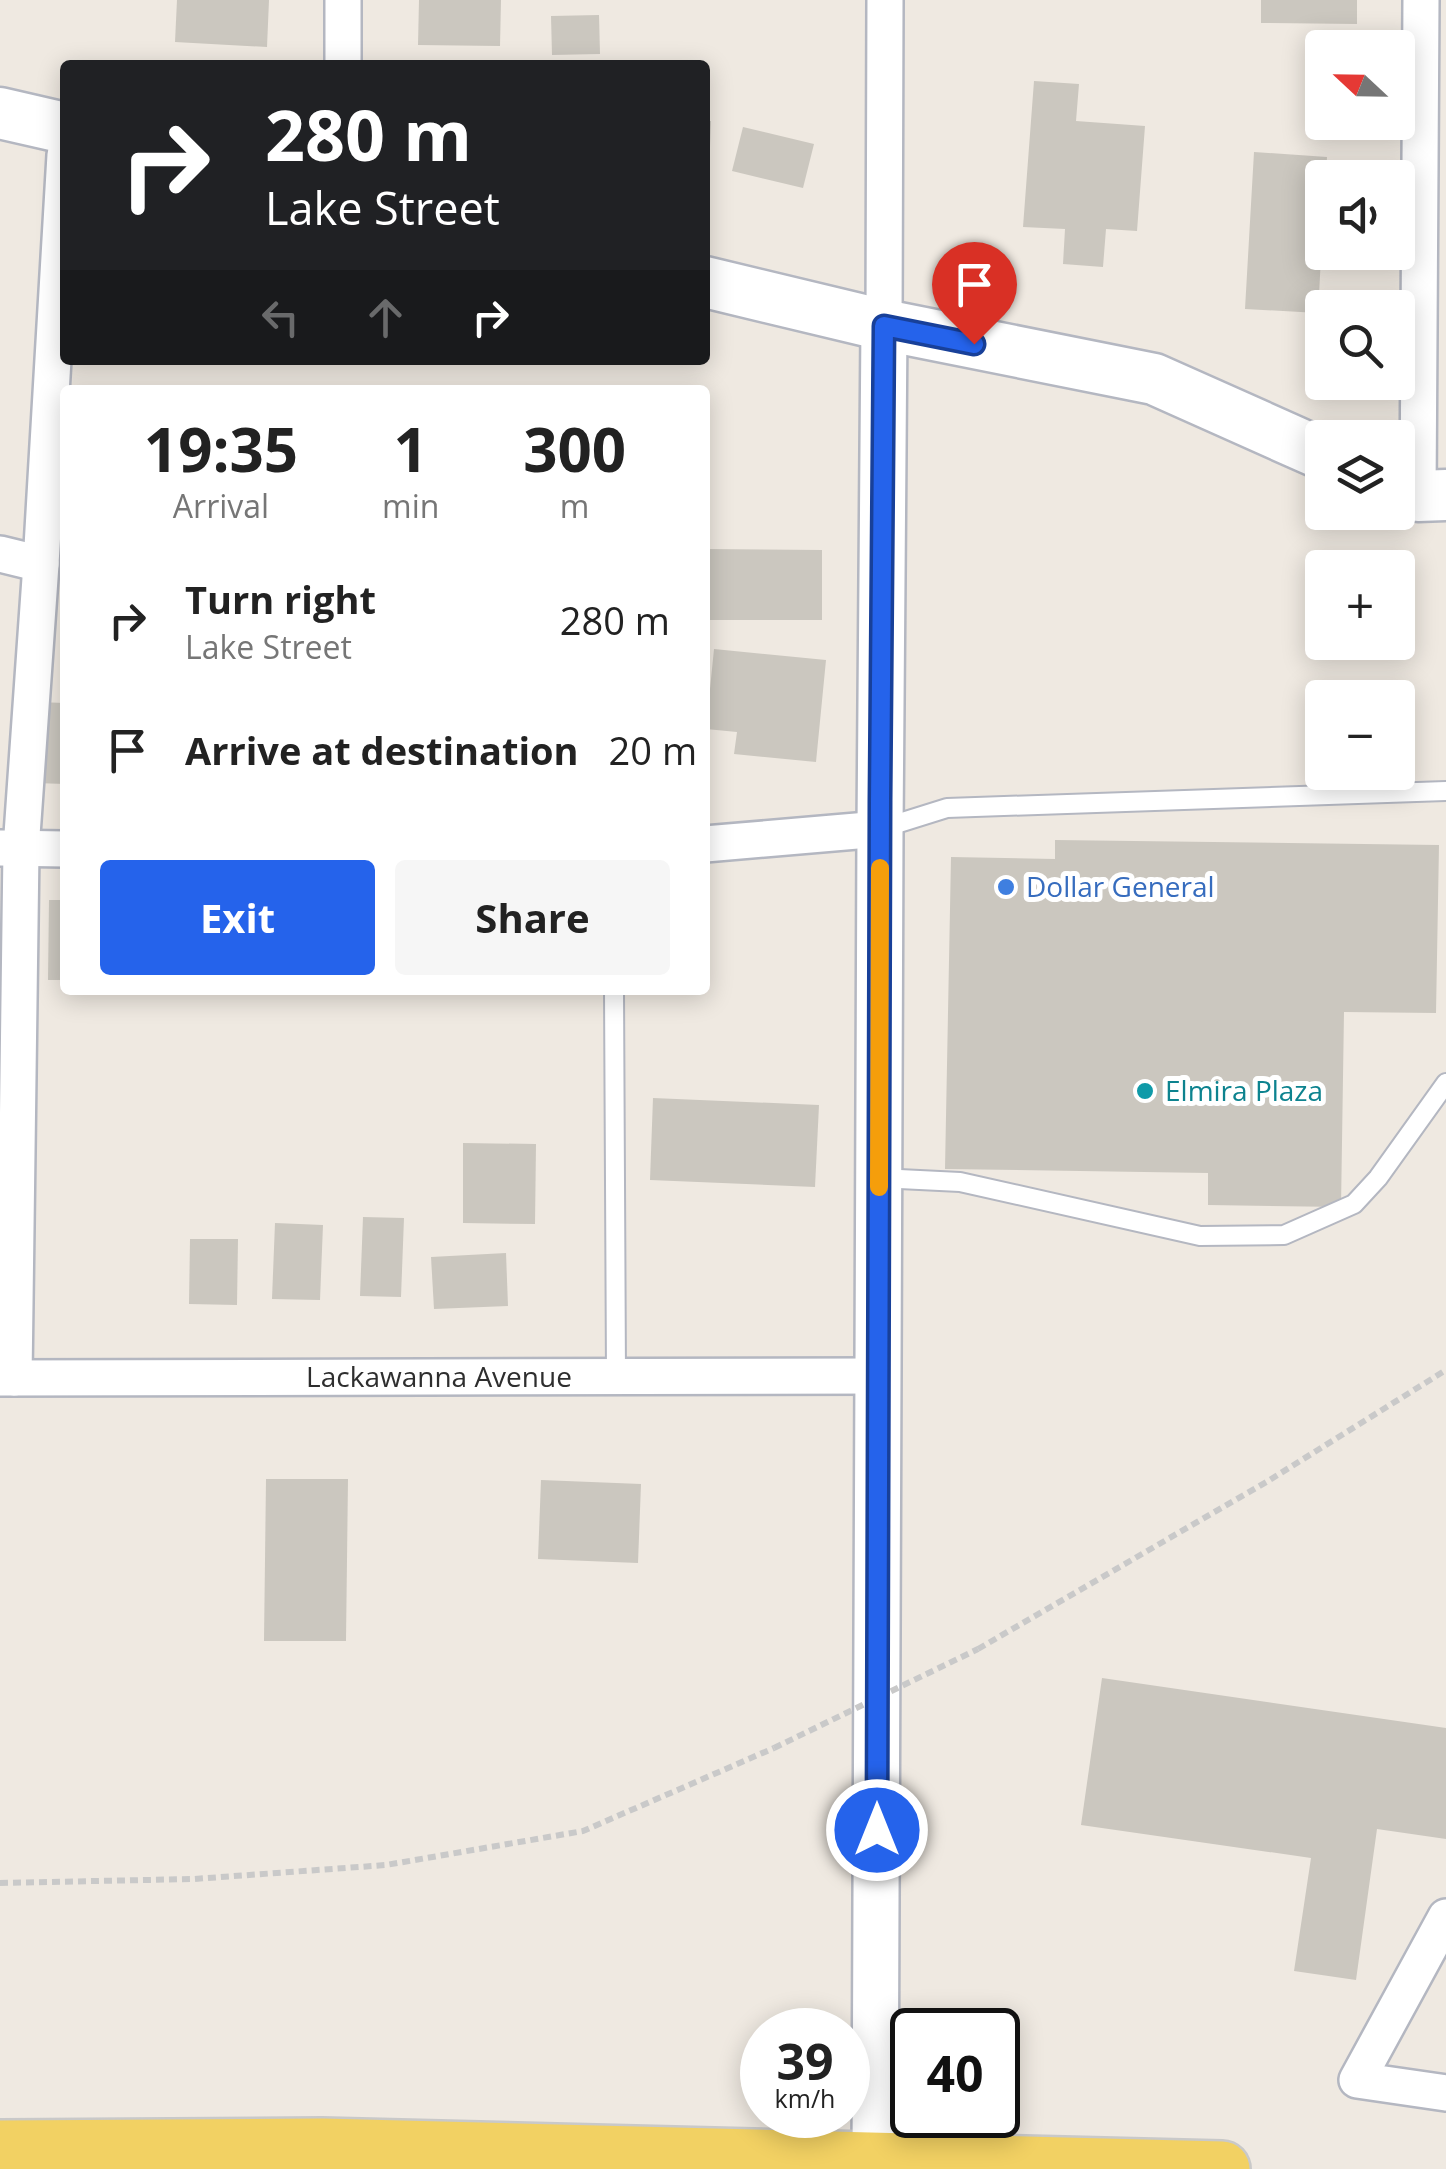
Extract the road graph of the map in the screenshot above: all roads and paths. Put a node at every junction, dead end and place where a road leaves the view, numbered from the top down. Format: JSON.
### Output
{"nodes":[{"id":1,"x":343,"y":0,"type":"edge"},
{"id":2,"x":886,"y":0,"type":"edge"},
{"id":3,"x":1421,"y":0,"type":"edge"},
{"id":4,"x":343,"y":60,"type":"edge"},
{"id":5,"x":0,"y":113,"type":"edge"},
{"id":6,"x":60,"y":127,"type":"edge"},
{"id":7,"x":710,"y":283,"type":"edge"},
{"id":8,"x":60,"y":284,"type":"edge"},
{"id":9,"x":884,"y":326,"type":"junction"},
{"id":10,"x":1305,"y":447,"type":"edge"},
{"id":11,"x":1427,"y":497,"type":"edge"},
{"id":12,"x":50,"y":543,"type":"edge"},
{"id":13,"x":0,"y":554,"type":"edge"},
{"id":14,"x":1446,"y":791,"type":"edge"},
{"id":15,"x":880,"y":829,"type":"junction"},
{"id":16,"x":710,"y":844,"type":"edge"},
{"id":17,"x":10,"y":848,"type":"edge"},
{"id":18,"x":60,"y":849,"type":"edge"},
{"id":19,"x":614,"y":995,"type":"edge"},
{"id":20,"x":1446,"y":1083,"type":"edge"},
{"id":21,"x":879,"y":1178,"type":"junction"},
{"id":22,"x":1446,"y":1370,"type":"edge"},
{"id":23,"x":616,"y":1376,"type":"junction"},
{"id":24,"x":879,"y":1376,"type":"junction"},
{"id":25,"x":7,"y":1378,"type":"edge"},
{"id":26,"x":0,"y":1883,"type":"edge"},
{"id":27,"x":1446,"y":1917,"type":"edge"},
{"id":28,"x":1446,"y":2093,"type":"edge"},
{"id":29,"x":0,"y":2148,"type":"edge"},
{"id":30,"x":875,"y":2164,"type":"edge"},
{"id":31,"x":1222,"y":2169,"type":"edge"}],
"edges":[{"from":1,"to":4,"type":"street"},
{"from":2,"to":9,"type":"street"},
{"from":3,"to":11,"type":"street"},
{"from":5,"to":6,"type":"main road"},
{"from":7,"to":9,"type":"main road"},
{"from":8,"to":12,"type":"street"},
{"from":9,"to":10,"type":"main road"},
{"from":9,"to":15,"type":"street"},
{"from":12,"to":13,"type":"street"},
{"from":12,"to":17,"type":"street"},
{"from":14,"to":15,"type":"lane"},
{"from":15,"to":16,"type":"street"},
{"from":15,"to":21,"type":"street"},
{"from":17,"to":18,"type":"street"},
{"from":17,"to":25,"type":"street"},
{"from":19,"to":23,"type":"lane"},
{"from":20,"to":21,"type":"lane"},
{"from":21,"to":24,"type":"street"},
{"from":22,"to":26,"type":"path","bridge":true},
{"from":23,"to":24,"type":"street","name":"Lackawanna Avenue"},
{"from":23,"to":25,"type":"street","name":"Lackawanna Avenue"},
{"from":24,"to":30,"type":"street"},
{"from":27,"to":28,"type":"street"},
{"from":29,"to":30,"type":"main road"},
{"from":30,"to":31,"type":"main road"}]}
